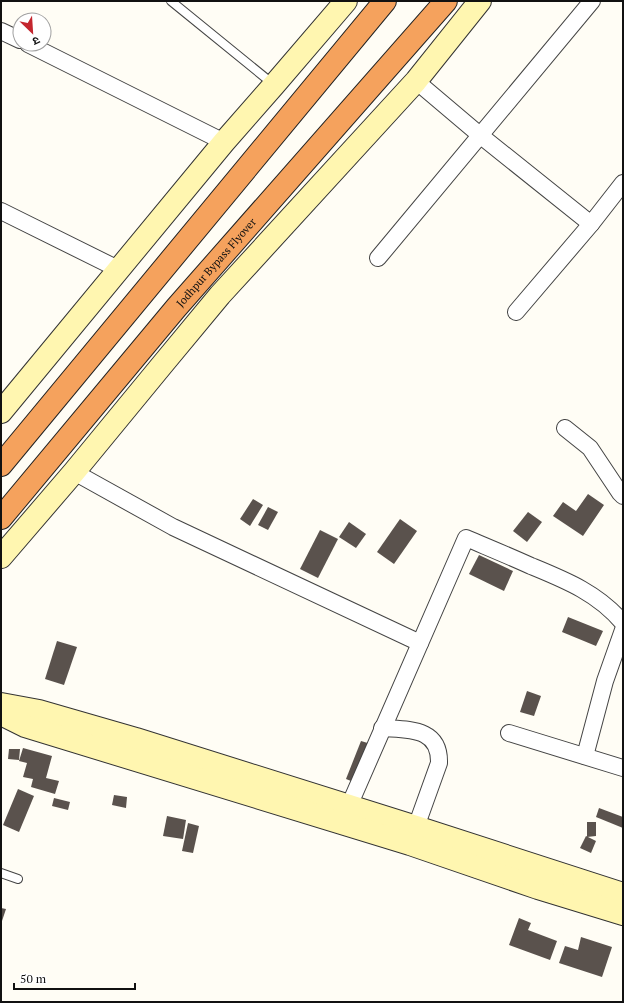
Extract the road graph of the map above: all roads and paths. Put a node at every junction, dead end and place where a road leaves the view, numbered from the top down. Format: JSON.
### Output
{"nodes":[{"id":1,"x":171,"y":1,"type":"edge"},
{"id":2,"x":346,"y":1,"type":"edge"},
{"id":3,"x":385,"y":1,"type":"edge"},
{"id":4,"x":480,"y":1,"type":"edge"},
{"id":5,"x":592,"y":1,"type":"edge"},
{"id":6,"x":441,"y":6,"type":"edge"},
{"id":7,"x":1,"y":30,"type":"edge"},
{"id":8,"x":12,"y":36,"type":"edge"},
{"id":9,"x":44,"y":52,"type":"edge"},
{"id":10,"x":416,"y":81,"type":"junction"},
{"id":11,"x":274,"y":85,"type":"junction"},
{"id":12,"x":480,"y":136,"type":"junction"},
{"id":13,"x":224,"y":142,"type":"junction"},
{"id":14,"x":623,"y":183,"type":"edge"},
{"id":15,"x":1,"y":211,"type":"edge"},
{"id":16,"x":591,"y":224,"type":"junction"},
{"id":17,"x":378,"y":258,"type":"dead end"},
{"id":18,"x":118,"y":269,"type":"junction"},
{"id":19,"x":516,"y":312,"type":"dead end"},
{"id":20,"x":1,"y":412,"type":"edge"},
{"id":21,"x":565,"y":428,"type":"dead end"},
{"id":22,"x":1,"y":465,"type":"edge"},
{"id":23,"x":74,"y":472,"type":"junction"},
{"id":24,"x":623,"y":496,"type":"edge"},
{"id":25,"x":1,"y":518,"type":"edge"},
{"id":26,"x":1,"y":558,"type":"edge"},
{"id":27,"x":623,"y":623,"type":"edge"},
{"id":28,"x":623,"y":630,"type":"edge"},
{"id":29,"x":420,"y":643,"type":"junction"},
{"id":30,"x":1,"y":704,"type":"edge"},
{"id":31,"x":1,"y":714,"type":"edge"},
{"id":32,"x":382,"y":728,"type":"junction"},
{"id":33,"x":509,"y":733,"type":"dead end"},
{"id":34,"x":585,"y":756,"type":"junction"},
{"id":35,"x":623,"y":768,"type":"edge"},
{"id":36,"x":349,"y":806,"type":"junction"},
{"id":37,"x":416,"y":827,"type":"junction"},
{"id":38,"x":1,"y":873,"type":"edge"},
{"id":39,"x":18,"y":879,"type":"dead end"},
{"id":40,"x":623,"y":894,"type":"edge"},
{"id":41,"x":623,"y":914,"type":"edge"}],
"edges":[{"from":1,"to":11,"type":"lane"},
{"from":2,"to":11,"type":"main road"},
{"from":3,"to":22,"type":"highway"},
{"from":4,"to":10,"type":"main road"},
{"from":5,"to":12,"type":"street"},
{"from":6,"to":25,"type":"highway","name":"Jodhpur Bypass Flyover"},
{"from":7,"to":8,"type":"street"},
{"from":9,"to":13,"type":"street"},
{"from":10,"to":12,"type":"street"},
{"from":10,"to":23,"type":"main road"},
{"from":11,"to":13,"type":"main road"},
{"from":12,"to":16,"type":"street"},
{"from":12,"to":17,"type":"street"},
{"from":13,"to":18,"type":"main road"},
{"from":14,"to":16,"type":"street"},
{"from":15,"to":18,"type":"street"},
{"from":16,"to":19,"type":"street"},
{"from":18,"to":20,"type":"main road"},
{"from":21,"to":24,"type":"street"},
{"from":23,"to":26,"type":"main road"},
{"from":23,"to":29,"type":"street"},
{"from":27,"to":29,"type":"street"},
{"from":28,"to":34,"type":"street"},
{"from":29,"to":32,"type":"street"},
{"from":30,"to":36,"type":"main road"},
{"from":31,"to":41,"type":"main road"},
{"from":32,"to":36,"type":"street"},
{"from":32,"to":37,"type":"street"},
{"from":33,"to":34,"type":"street"},
{"from":34,"to":35,"type":"street"},
{"from":36,"to":37,"type":"main road"},
{"from":37,"to":40,"type":"main road"},
{"from":38,"to":39,"type":"lane"}]}
